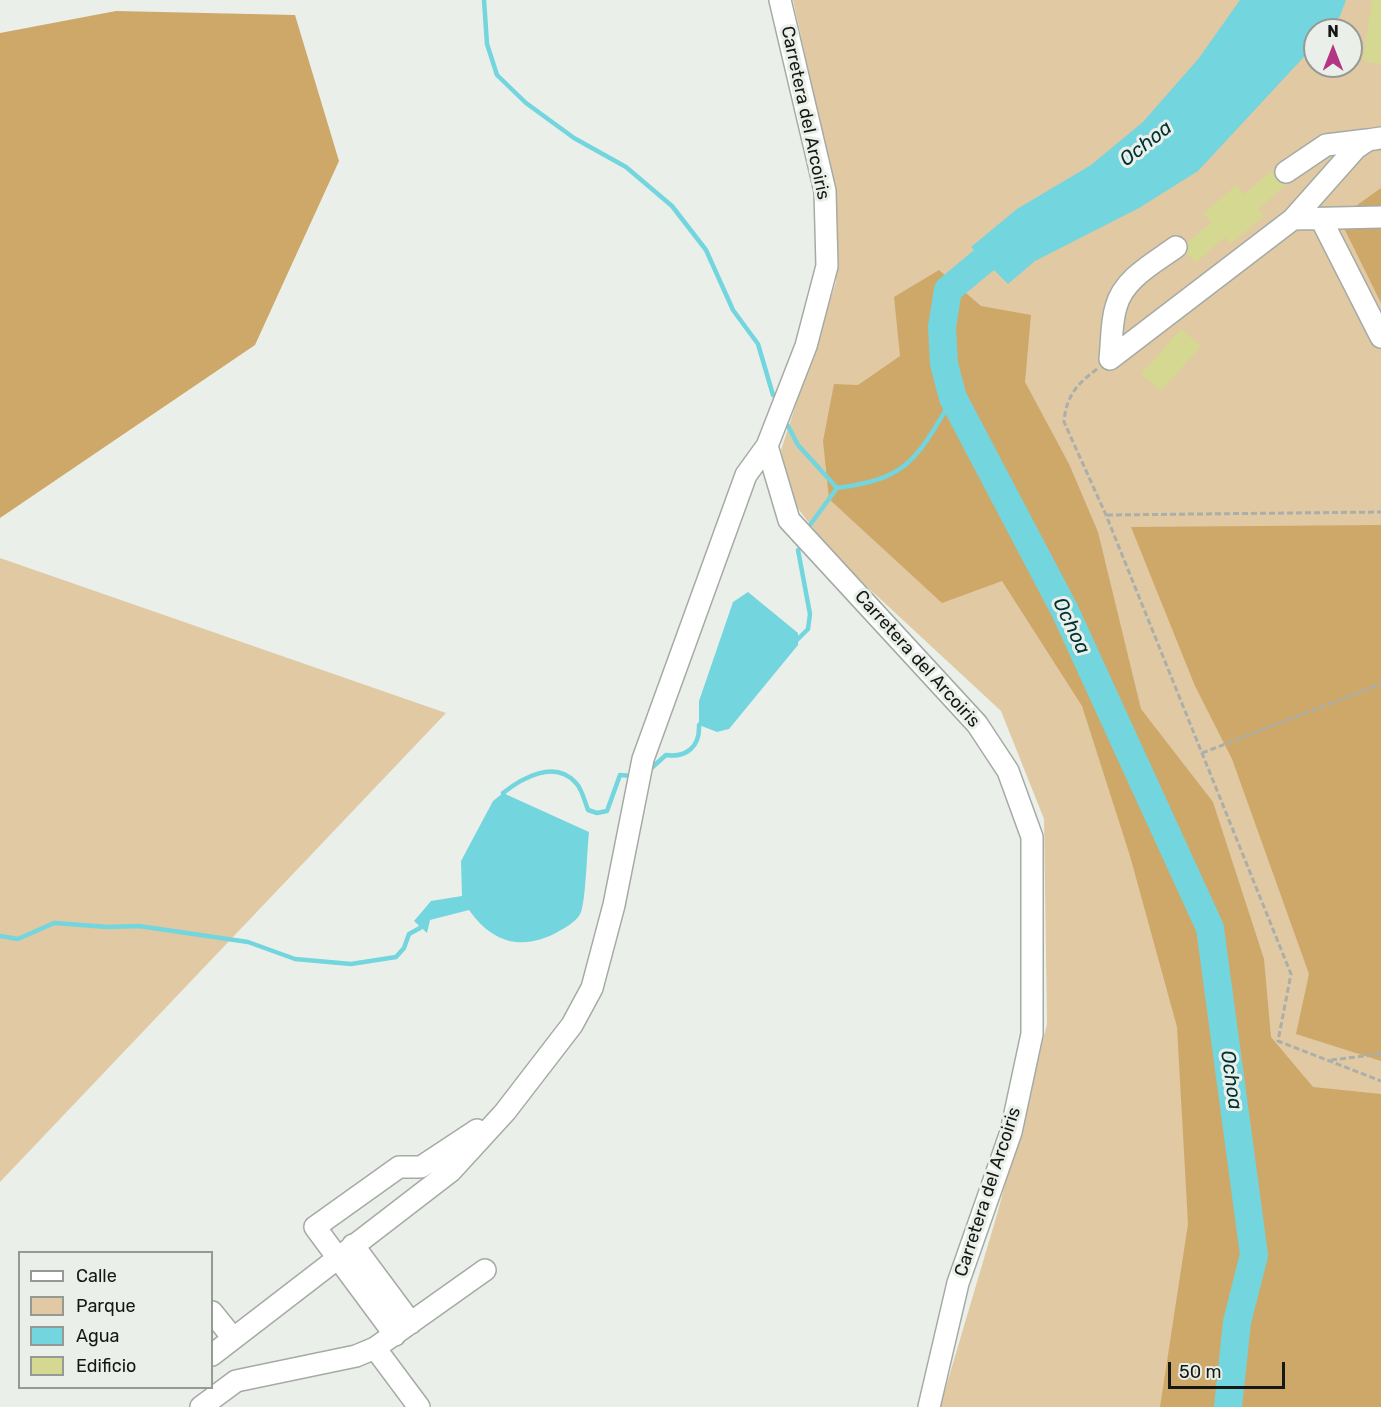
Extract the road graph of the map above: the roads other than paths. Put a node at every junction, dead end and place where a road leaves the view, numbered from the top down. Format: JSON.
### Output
{"nodes":[{"id":1,"x":780,"y":0,"type":"edge"},
{"id":2,"x":1374,"y":139,"type":"edge"},
{"id":3,"x":1286,"y":172,"type":"dead end"},
{"id":4,"x":1381,"y":217,"type":"edge"},
{"id":5,"x":1293,"y":219,"type":"junction"},
{"id":6,"x":1321,"y":219,"type":"junction"},
{"id":7,"x":1176,"y":247,"type":"dead end"},
{"id":8,"x":1381,"y":337,"type":"edge"},
{"id":9,"x":767,"y":446,"type":"junction"},
{"id":10,"x":505,"y":1112,"type":"junction"},
{"id":11,"x":345,"y":1251,"type":"junction"},
{"id":12,"x":485,"y":1270,"type":"dead end"},
{"id":13,"x":213,"y":1313,"type":"edge"},
{"id":14,"x":403,"y":1329,"type":"junction"},
{"id":15,"x":233,"y":1338,"type":"junction"},
{"id":16,"x":375,"y":1348,"type":"junction"},
{"id":17,"x":213,"y":1354,"type":"edge"},
{"id":18,"x":201,"y":1407,"type":"edge"},
{"id":19,"x":419,"y":1407,"type":"edge"},
{"id":20,"x":929,"y":1407,"type":"edge"}],
"edges":[{"from":1,"to":9,"type":"street","name":"Carretera del Arcoiris"},
{"from":2,"to":3,"type":"street"},
{"from":2,"to":5,"type":"street"},
{"from":4,"to":6,"type":"street"},
{"from":5,"to":6,"type":"street"},
{"from":5,"to":7,"type":"street"},
{"from":6,"to":8,"type":"street"},
{"from":9,"to":10,"type":"street"},
{"from":9,"to":20,"type":"street","name":"Carretera del Arcoiris"},
{"from":10,"to":11,"type":"street"},
{"from":10,"to":11,"type":"street"},
{"from":11,"to":14,"type":"street"},
{"from":11,"to":15,"type":"street"},
{"from":12,"to":14,"type":"street"},
{"from":13,"to":15,"type":"street"},
{"from":14,"to":16,"type":"street"},
{"from":15,"to":17,"type":"street"},
{"from":16,"to":18,"type":"street"},
{"from":16,"to":19,"type":"street"}]}
